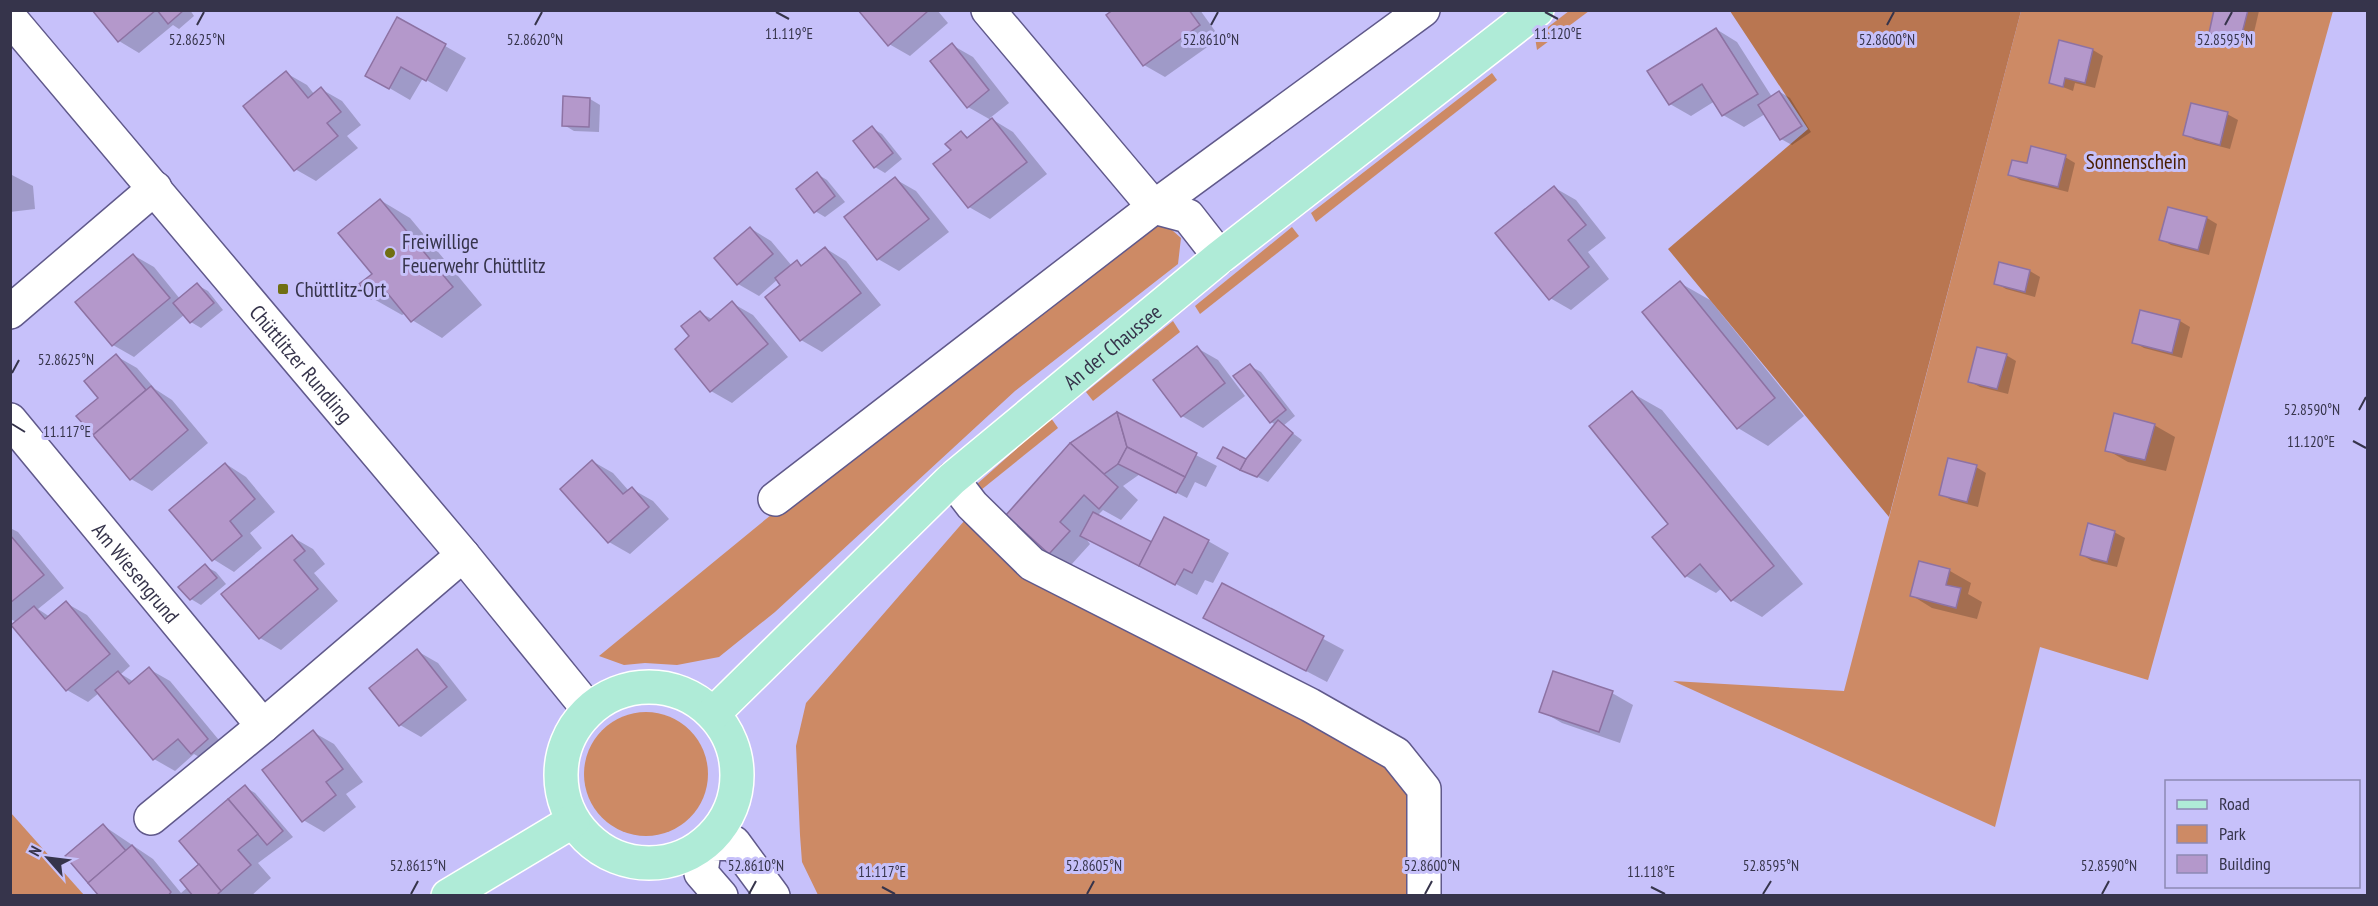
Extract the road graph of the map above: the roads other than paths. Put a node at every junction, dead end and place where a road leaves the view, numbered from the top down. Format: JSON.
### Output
{"nodes":[{"id":1,"x":988,"y":10,"type":"edge"},
{"id":2,"x":1423,"y":10,"type":"edge"},
{"id":3,"x":1538,"y":10,"type":"edge"},
{"id":4,"x":10,"y":18,"type":"edge"},
{"id":5,"x":155,"y":188,"type":"junction"},
{"id":6,"x":1154,"y":207,"type":"junction"},
{"id":7,"x":1220,"y":257,"type":"junction"},
{"id":8,"x":10,"y":312,"type":"edge"},
{"id":9,"x":10,"y":420,"type":"edge"},
{"id":10,"x":952,"y":479,"type":"junction"},
{"id":11,"x":775,"y":499,"type":"dead end"},
{"id":12,"x":463,"y":555,"type":"junction"},
{"id":13,"x":589,"y":710,"type":"junction"},
{"id":14,"x":713,"y":714,"type":"junction"},
{"id":15,"x":262,"y":726,"type":"junction"},
{"id":16,"x":151,"y":818,"type":"dead end"},
{"id":17,"x":573,"y":821,"type":"junction"},
{"id":18,"x":705,"y":844,"type":"junction"},
{"id":19,"x":448,"y":896,"type":"edge"},
{"id":20,"x":721,"y":896,"type":"edge"},
{"id":21,"x":774,"y":896,"type":"edge"},
{"id":22,"x":1425,"y":896,"type":"edge"}],
"edges":[{"from":1,"to":6,"type":"street"},
{"from":2,"to":6,"type":"street"},
{"from":3,"to":7,"type":"main road","name":"An der Chaussee"},
{"from":4,"to":5,"type":"street","name":"Chüttlitzer Rundling"},
{"from":5,"to":8,"type":"street"},
{"from":5,"to":12,"type":"street","name":"Chüttlitzer Rundling"},
{"from":6,"to":7,"type":"street"},
{"from":6,"to":11,"type":"street"},
{"from":7,"to":10,"type":"main road","name":"An der Chaussee"},
{"from":9,"to":15,"type":"street","name":"Am Wiesengrund"},
{"from":10,"to":14,"type":"main road","name":"An der Chaussee"},
{"from":10,"to":22,"type":"street"},
{"from":12,"to":13,"type":"street","name":"Chüttlitzer Rundling"},
{"from":12,"to":15,"type":"street"},
{"from":13,"to":14,"type":"main road"},
{"from":13,"to":17,"type":"main road"},
{"from":14,"to":18,"type":"main road"},
{"from":15,"to":16,"type":"street"},
{"from":17,"to":18,"type":"main road"},
{"from":17,"to":19,"type":"main road"},
{"from":18,"to":20,"type":"street"},
{"from":18,"to":21,"type":"street"}]}
